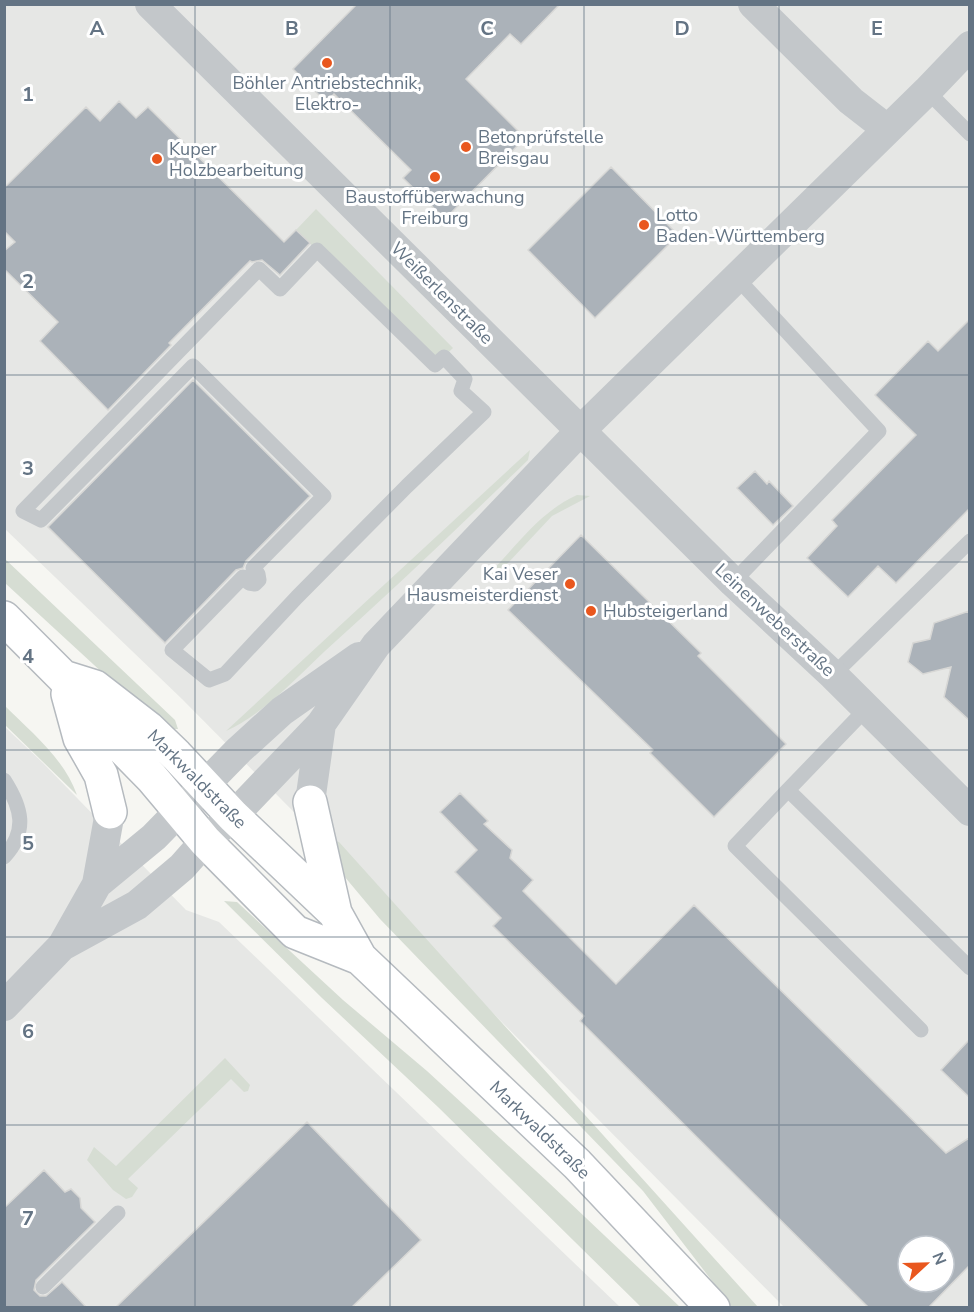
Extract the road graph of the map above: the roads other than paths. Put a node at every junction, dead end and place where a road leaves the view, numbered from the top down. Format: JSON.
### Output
{"nodes":[{"id":1,"x":150,"y":4,"type":"edge"},
{"id":2,"x":753,"y":4,"type":"edge"},
{"id":3,"x":969,"y":46,"type":"edge"},
{"id":4,"x":927,"y":91,"type":"junction"},
{"id":5,"x":888,"y":129,"type":"junction"},
{"id":6,"x":969,"y":134,"type":"edge"},
{"id":7,"x":736,"y":277,"type":"junction"},
{"id":8,"x":444,"y":357,"type":"joint"},
{"id":9,"x":581,"y":430,"type":"junction"},
{"id":10,"x":969,"y":541,"type":"edge"},
{"id":11,"x":733,"y":582,"type":"junction"},
{"id":12,"x":4,"y":618,"type":"edge"},
{"id":13,"x":376,"y":645,"type":"junction"},
{"id":14,"x":833,"y":675,"type":"junction"},
{"id":15,"x":63,"y":677,"type":"junction"},
{"id":16,"x":866,"y":709,"type":"junction"},
{"id":17,"x":321,"y":724,"type":"junction"},
{"id":18,"x":4,"y":780,"type":"edge"},
{"id":19,"x":205,"y":786,"type":"junction"},
{"id":20,"x":788,"y":790,"type":"junction"},
{"id":21,"x":310,"y":802,"type":"joint"},
{"id":22,"x":969,"y":810,"type":"edge"},
{"id":23,"x":180,"y":811,"type":"junction"},
{"id":24,"x":110,"y":812,"type":"joint"},
{"id":25,"x":233,"y":816,"type":"junction"},
{"id":26,"x":205,"y":841,"type":"junction"},
{"id":27,"x":4,"y":857,"type":"edge"},
{"id":28,"x":97,"y":884,"type":"junction"},
{"id":29,"x":335,"y":914,"type":"junction"},
{"id":30,"x":62,"y":946,"type":"junction"},
{"id":31,"x":360,"y":958,"type":"junction"},
{"id":32,"x":969,"y":968,"type":"edge"},
{"id":33,"x":4,"y":1006,"type":"edge"},
{"id":34,"x":921,"y":1030,"type":"dead end"},
{"id":35,"x":118,"y":1213,"type":"dead end"},
{"id":36,"x":43,"y":1287,"type":"dead end"},
{"id":37,"x":713,"y":1308,"type":"edge"}],
"edges":[{"from":1,"to":9,"type":"street","name":"Weißerlenstraße"},
{"from":2,"to":5,"type":"street"},
{"from":3,"to":4,"type":"street"},
{"from":4,"to":5,"type":"street"},
{"from":4,"to":6,"type":"lane"},
{"from":5,"to":7,"type":"street"},
{"from":7,"to":9,"type":"street"},
{"from":7,"to":11,"type":"lane"},
{"from":8,"to":8,"type":"lane"},
{"from":9,"to":11,"type":"street","name":"Leinenweberstraße"},
{"from":9,"to":13,"type":"street"},
{"from":10,"to":14,"type":"lane"},
{"from":11,"to":14,"type":"street","name":"Leinenweberstraße"},
{"from":12,"to":15,"type":"main road","name":"Markwaldstraße"},
{"from":13,"to":17,"type":"street"},
{"from":13,"to":19,"type":"street"},
{"from":14,"to":16,"type":"street","name":"Leinenweberstraße"},
{"from":15,"to":19,"type":"main road","name":"Markwaldstraße"},
{"from":15,"to":23,"type":"main road","name":"Markwaldstraße"},
{"from":15,"to":24,"type":"main road"},
{"from":16,"to":20,"type":"lane"},
{"from":16,"to":22,"type":"street","name":"Leinenweberstraße"},
{"from":17,"to":21,"type":"street"},
{"from":17,"to":25,"type":"street"},
{"from":18,"to":27,"type":"lane"},
{"from":19,"to":23,"type":"street"},
{"from":19,"to":25,"type":"main road","name":"Markwaldstraße"},
{"from":20,"to":32,"type":"lane"},
{"from":20,"to":34,"type":"lane"},
{"from":21,"to":29,"type":"main road"},
{"from":23,"to":26,"type":"main road","name":"Markwaldstraße"},
{"from":23,"to":28,"type":"street"},
{"from":24,"to":28,"type":"street"},
{"from":25,"to":26,"type":"street"},
{"from":25,"to":29,"type":"main road","name":"Markwaldstraße"},
{"from":26,"to":30,"type":"street"},
{"from":26,"to":31,"type":"main road","name":"Markwaldstraße"},
{"from":28,"to":30,"type":"street"},
{"from":29,"to":31,"type":"main road","name":"Markwaldstraße"},
{"from":30,"to":33,"type":"street"},
{"from":31,"to":37,"type":"main road","name":"Markwaldstraße"},
{"from":35,"to":36,"type":"lane"}]}
